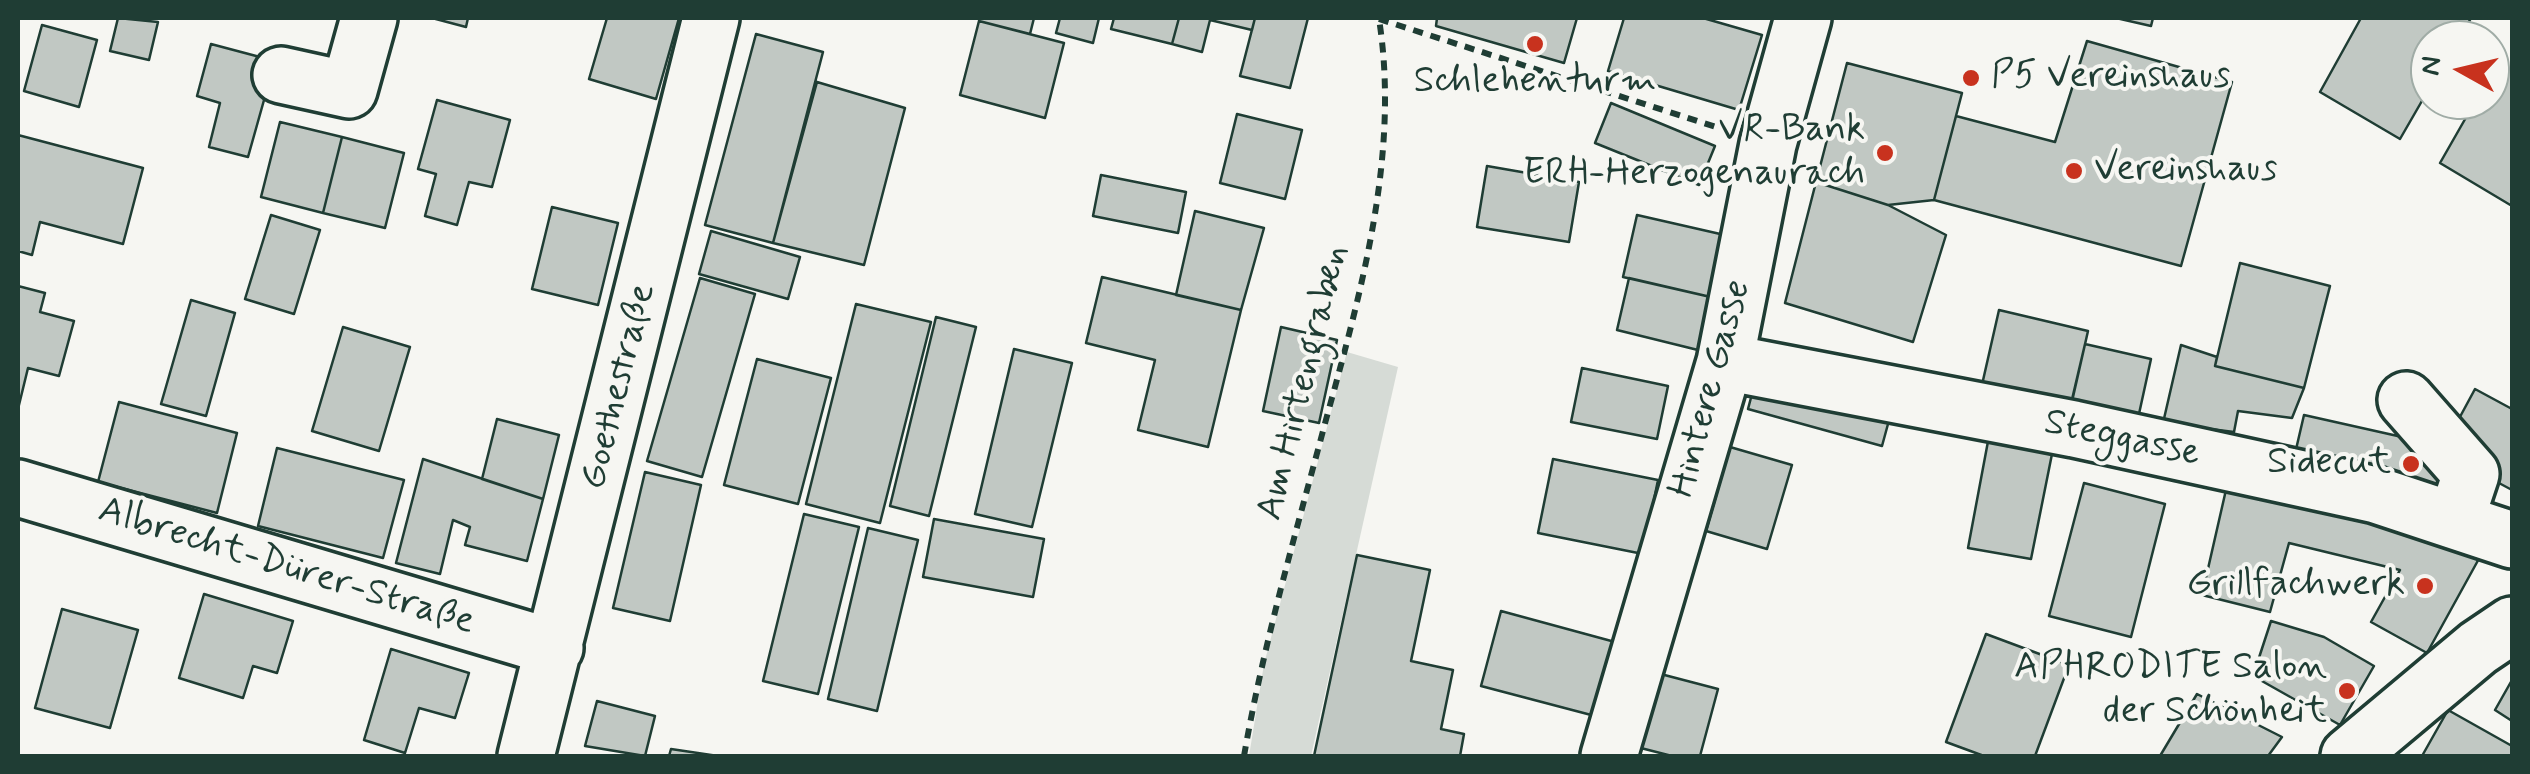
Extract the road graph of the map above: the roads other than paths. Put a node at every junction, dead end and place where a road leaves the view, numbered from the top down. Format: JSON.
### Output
{"nodes":[{"id":1,"x":369,"y":18,"type":"edge"},
{"id":2,"x":712,"y":18,"type":"edge"},
{"id":3,"x":1803,"y":18,"type":"edge"},
{"id":4,"x":280,"y":75,"type":"dead end"},
{"id":5,"x":1725,"y":362,"type":"junction"},
{"id":6,"x":2406,"y":400,"type":"dead end"},
{"id":7,"x":18,"y":488,"type":"edge"},
{"id":8,"x":2456,"y":518,"type":"junction"},
{"id":9,"x":2512,"y":540,"type":"edge"},
{"id":10,"x":2512,"y":626,"type":"edge"},
{"id":11,"x":556,"y":648,"type":"junction"},
{"id":12,"x":526,"y":756,"type":"edge"},
{"id":13,"x":1608,"y":756,"type":"edge"},
{"id":14,"x":2349,"y":756,"type":"edge"}],
"edges":[{"from":1,"to":4,"type":"street"},
{"from":2,"to":11,"type":"street","name":"Goethestraße"},
{"from":3,"to":5,"type":"street","name":"Hintere Gasse"},
{"from":5,"to":8,"type":"street","name":"Steggasse"},
{"from":5,"to":13,"type":"street","name":"Hintere Gasse"},
{"from":6,"to":8,"type":"street"},
{"from":7,"to":11,"type":"street","name":"Albrecht-Dürer-Straße"},
{"from":8,"to":9,"type":"street","name":"Steggasse"},
{"from":10,"to":14,"type":"street"},
{"from":11,"to":12,"type":"street","name":"Goethestraße"}]}
